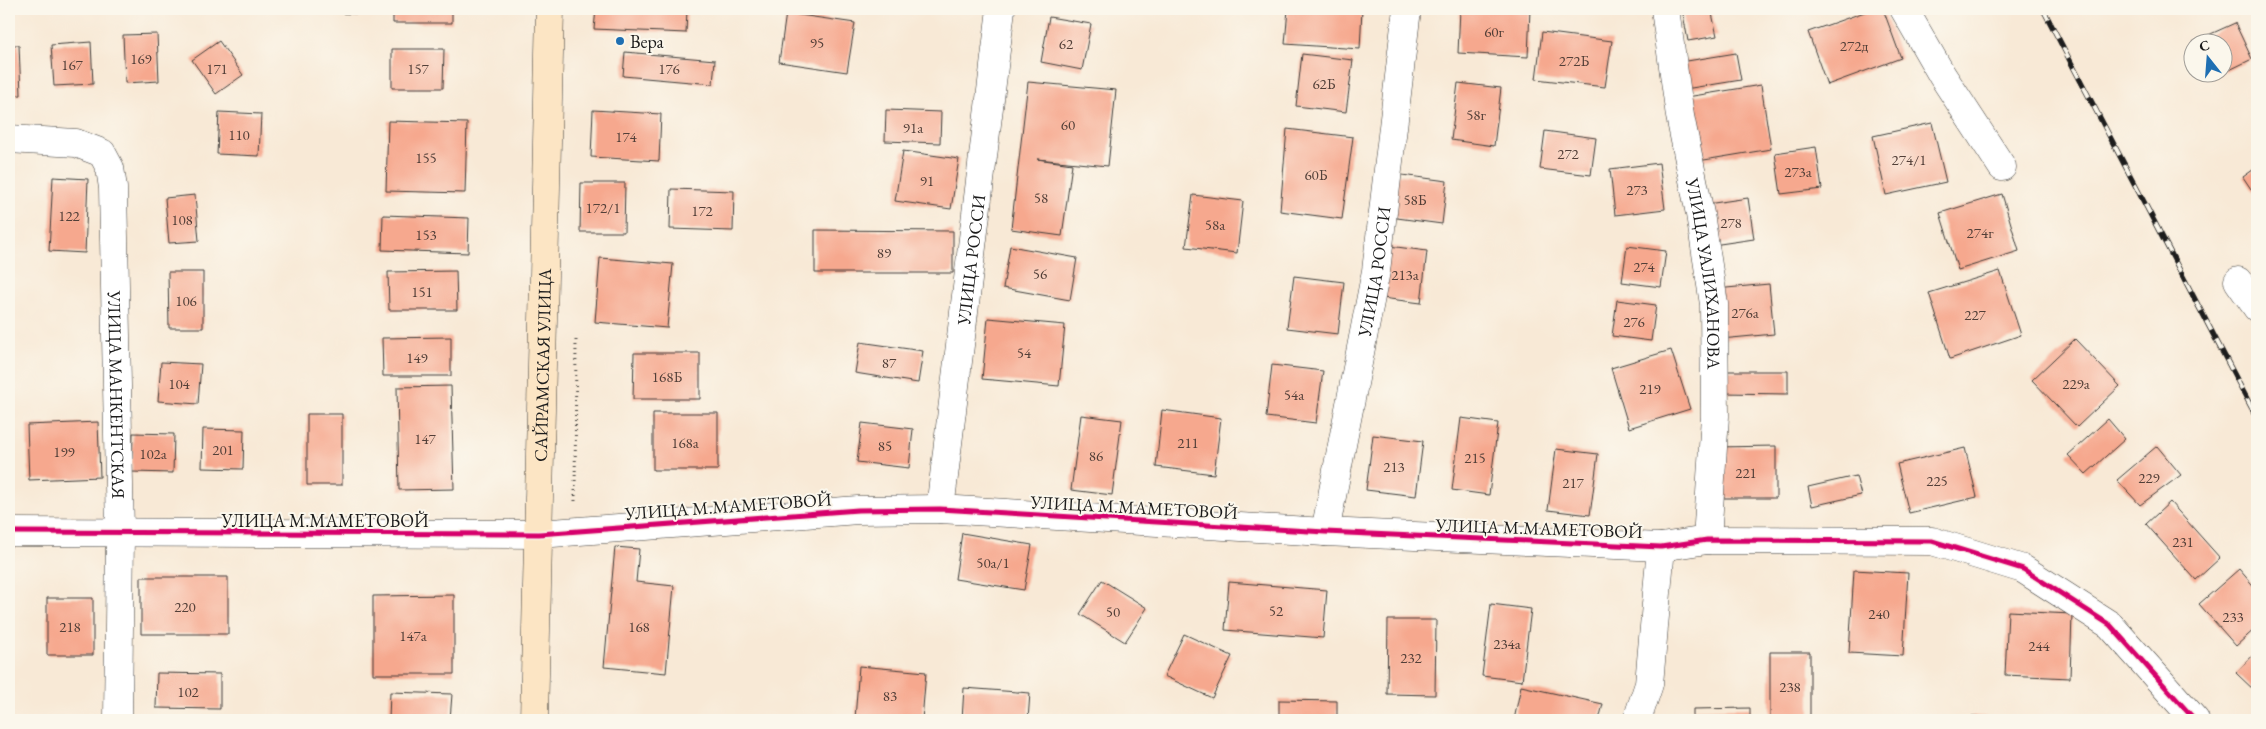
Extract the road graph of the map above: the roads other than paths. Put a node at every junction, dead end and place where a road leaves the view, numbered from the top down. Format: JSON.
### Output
{"nodes":[{"id":1,"x":550,"y":9,"type":"edge"},
{"id":2,"x":1001,"y":9,"type":"edge"},
{"id":3,"x":1407,"y":9,"type":"edge"},
{"id":4,"x":1665,"y":9,"type":"edge"},
{"id":5,"x":1904,"y":9,"type":"edge"},
{"id":6,"x":15,"y":139,"type":"edge"},
{"id":7,"x":2002,"y":166,"type":"dead end"},
{"id":8,"x":2238,"y":281,"type":"dead end"},
{"id":9,"x":2257,"y":308,"type":"edge"},
{"id":10,"x":940,"y":510,"type":"junction"},
{"id":11,"x":9,"y":532,"type":"edge"},
{"id":12,"x":1325,"y":532,"type":"junction"},
{"id":13,"x":120,"y":533,"type":"junction"},
{"id":14,"x":539,"y":534,"type":"junction"},
{"id":15,"x":1707,"y":540,"type":"junction"},
{"id":16,"x":1661,"y":547,"type":"junction"},
{"id":17,"x":118,"y":720,"type":"edge"},
{"id":18,"x":534,"y":720,"type":"edge"},
{"id":19,"x":1637,"y":720,"type":"edge"},
{"id":20,"x":2195,"y":720,"type":"edge"}],
"edges":[{"from":1,"to":14,"type":"main road","name":"САЙРАМСКАЯ УЛИЦА"},
{"from":2,"to":10,"type":"street","name":"УЛИЦА РОССИ"},
{"from":3,"to":12,"type":"street","name":"УЛИЦА РОССИ"},
{"from":4,"to":15,"type":"street","name":"УЛИЦА УАЛИХАНОВА"},
{"from":5,"to":7,"type":"street"},
{"from":6,"to":13,"type":"street","name":"УЛИЦА МАНКЕНТСКАЯ"},
{"from":8,"to":9,"type":"street"},
{"from":10,"to":12,"type":"street","name":"УЛИЦА М.МАМЕТОВОЙ"},
{"from":10,"to":14,"type":"street","name":"УЛИЦА М.МАМЕТОВОЙ"},
{"from":11,"to":13,"type":"street","name":"УЛИЦА М.МАМЕТОВОЙ"},
{"from":12,"to":16,"type":"street","name":"УЛИЦА М.МАМЕТОВОЙ"},
{"from":13,"to":14,"type":"street","name":"УЛИЦА М.МАМЕТОВОЙ"},
{"from":13,"to":17,"type":"street","name":"УЛИЦА МАНКЕНТСКАЯ"},
{"from":14,"to":18,"type":"main road","name":"САЙРАМСКАЯ УЛИЦА"},
{"from":15,"to":16,"type":"street","name":"УЛИЦА М.МАМЕТОВОЙ"},
{"from":15,"to":20,"type":"street","name":"УЛИЦА М.МАМЕТОВОЙ"},
{"from":16,"to":19,"type":"street"}]}
